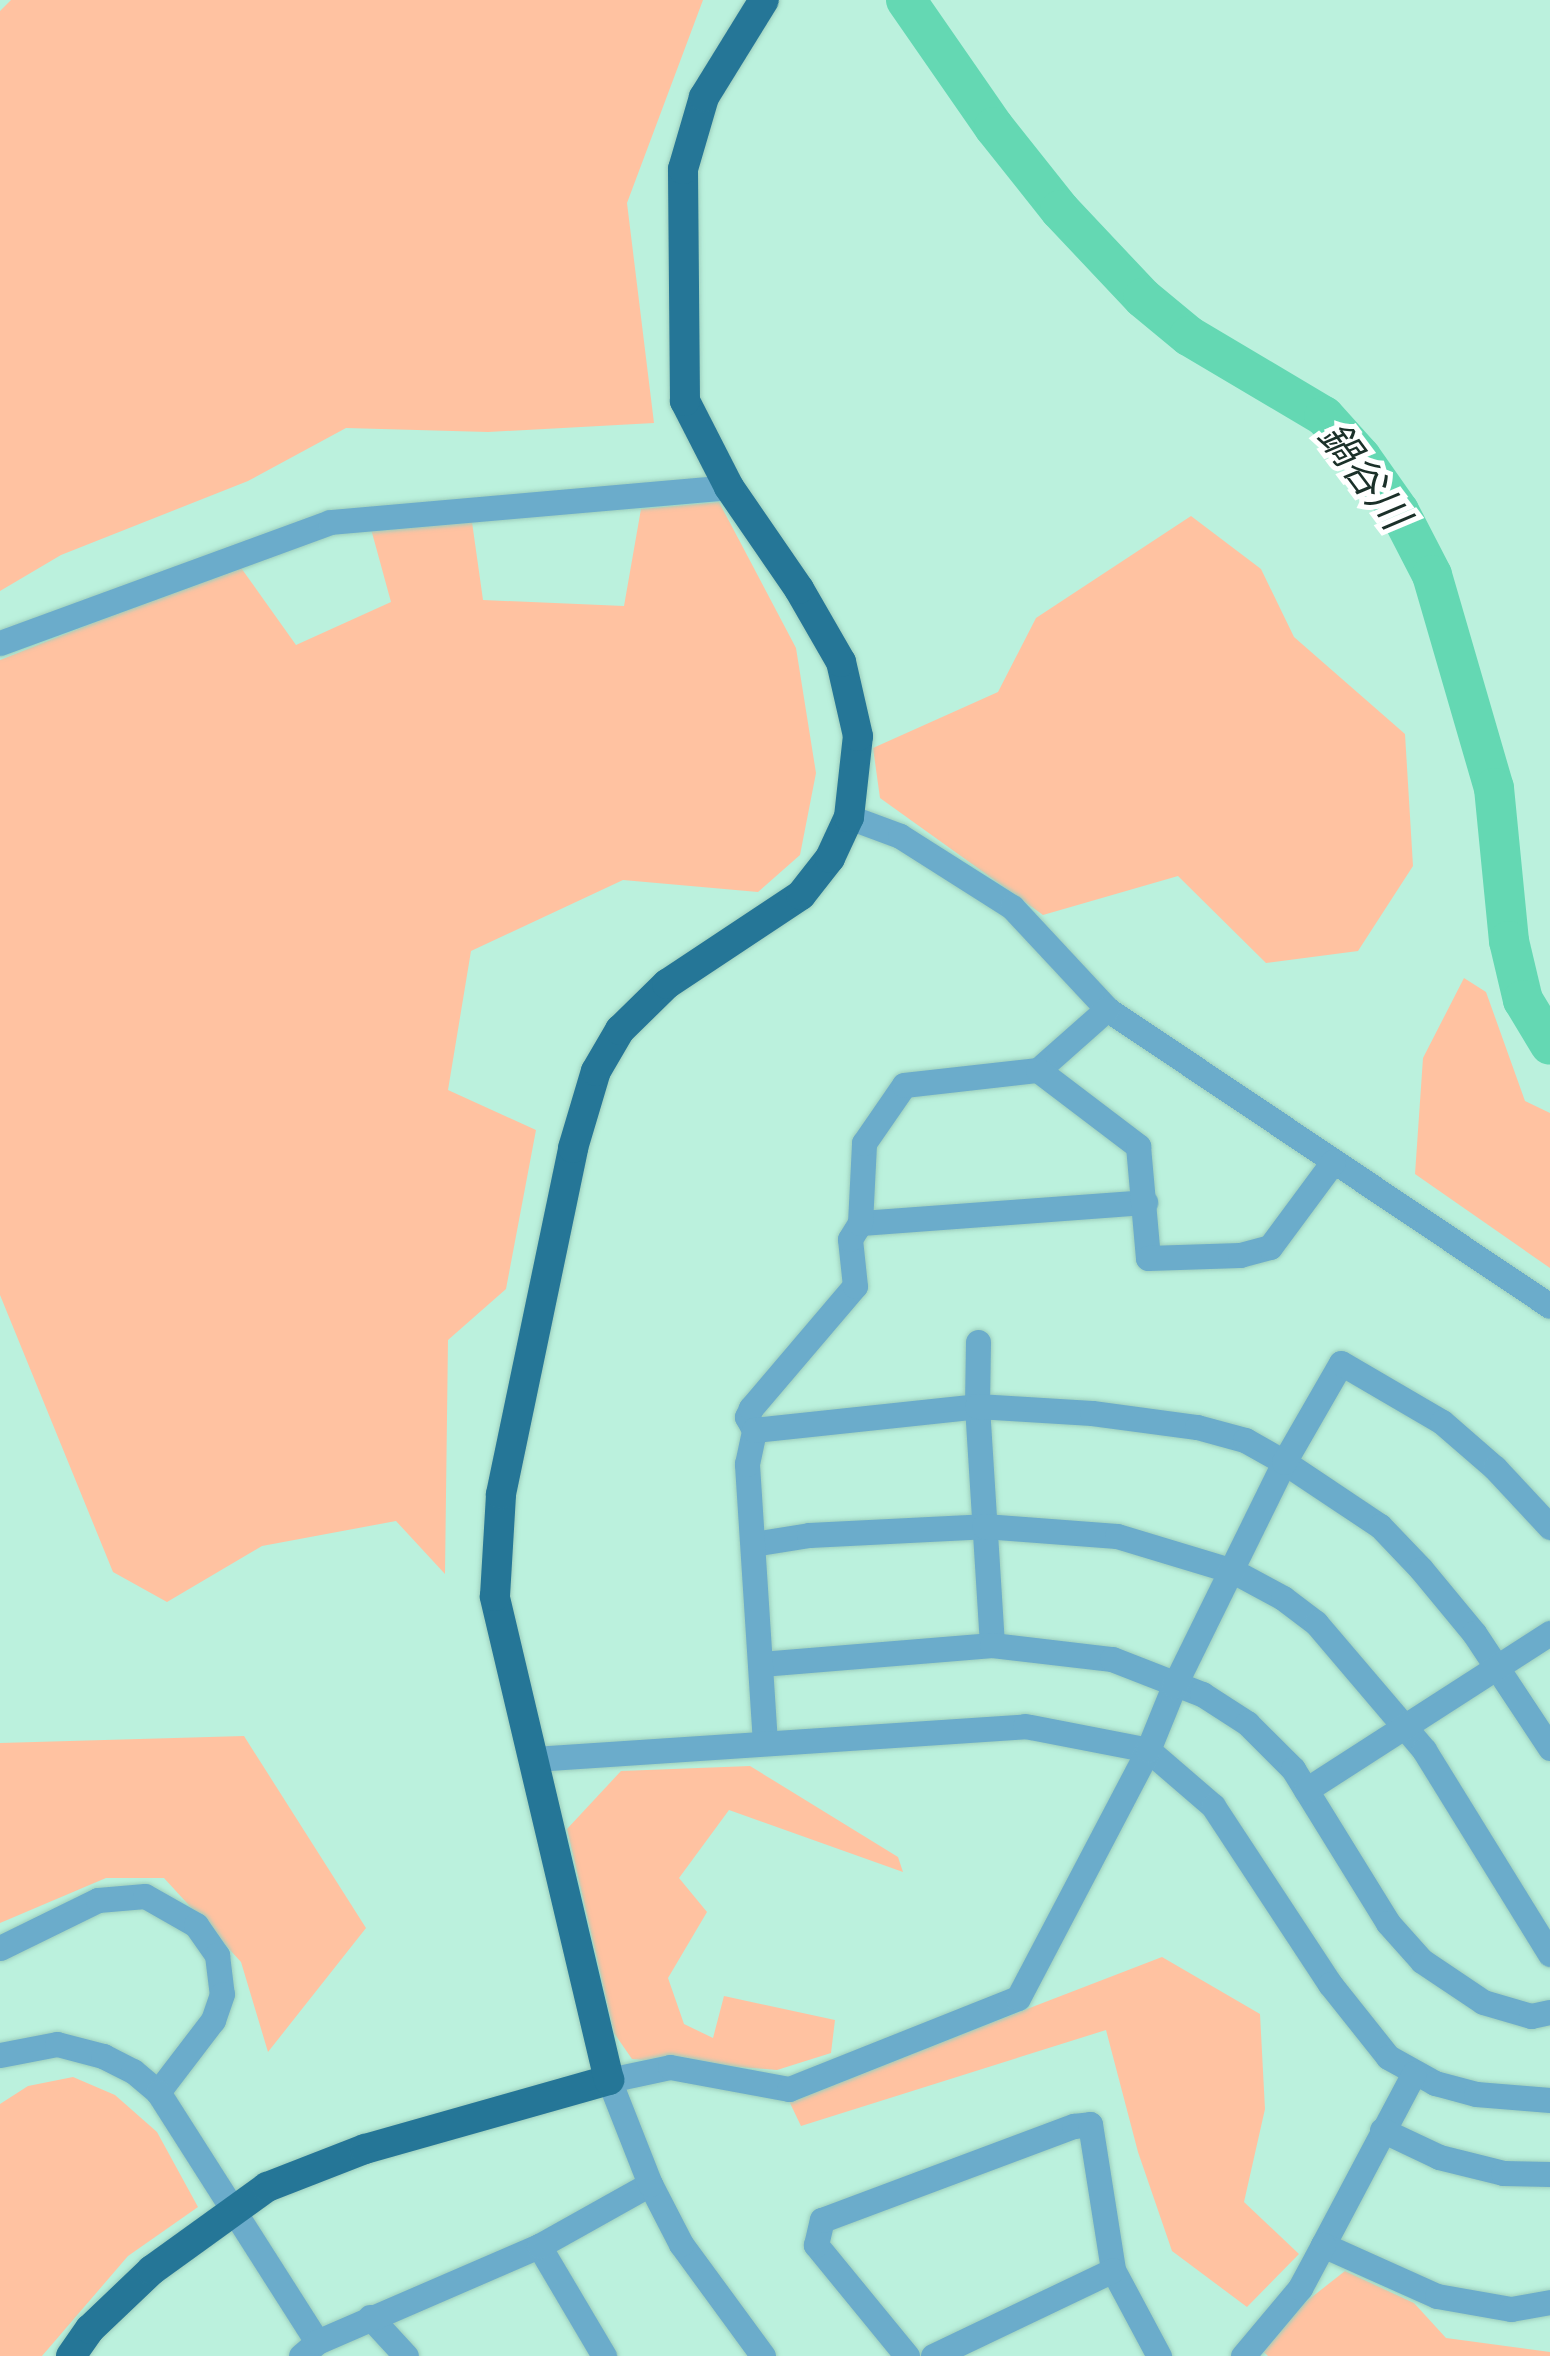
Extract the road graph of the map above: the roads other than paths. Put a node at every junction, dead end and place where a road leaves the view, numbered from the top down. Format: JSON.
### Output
{"nodes":[{"id":1,"x":764,"y":0,"type":"edge"},
{"id":2,"x":729,"y":487,"type":"junction"},
{"id":3,"x":0,"y":642,"type":"edge"},
{"id":4,"x":849,"y":817,"type":"junction"},
{"id":5,"x":1107,"y":1008,"type":"junction"},
{"id":6,"x":1038,"y":1070,"type":"junction"},
{"id":7,"x":1334,"y":1162,"type":"junction"},
{"id":8,"x":1145,"y":1202,"type":"junction"},
{"id":9,"x":860,"y":1223,"type":"junction"},
{"id":10,"x":1550,"y":1306,"type":"edge"},
{"id":11,"x":978,"y":1342,"type":"dead end"},
{"id":12,"x":978,"y":1406,"type":"junction"},
{"id":13,"x":754,"y":1430,"type":"junction"},
{"id":14,"x":1284,"y":1462,"type":"junction"},
{"id":15,"x":984,"y":1526,"type":"junction"},
{"id":16,"x":1550,"y":1527,"type":"edge"},
{"id":17,"x":753,"y":1544,"type":"junction"},
{"id":18,"x":1234,"y":1570,"type":"junction"},
{"id":19,"x":1550,"y":1633,"type":"edge"},
{"id":20,"x":992,"y":1645,"type":"junction"},
{"id":21,"x":761,"y":1664,"type":"junction"},
{"id":22,"x":1496,"y":1667,"type":"junction"},
{"id":23,"x":1174,"y":1686,"type":"junction"},
{"id":24,"x":1404,"y":1726,"type":"junction"},
{"id":25,"x":764,"y":1743,"type":"junction"},
{"id":26,"x":1550,"y":1748,"type":"edge"},
{"id":27,"x":1148,"y":1750,"type":"junction"},
{"id":28,"x":534,"y":1760,"type":"junction"},
{"id":29,"x":1306,"y":1790,"type":"junction"},
{"id":30,"x":0,"y":1948,"type":"edge"},
{"id":31,"x":1550,"y":1954,"type":"edge"},
{"id":32,"x":1550,"y":2012,"type":"edge"},
{"id":33,"x":0,"y":2055,"type":"edge"},
{"id":34,"x":1414,"y":2073,"type":"junction"},
{"id":35,"x":609,"y":2080,"type":"junction"},
{"id":36,"x":158,"y":2092,"type":"junction"},
{"id":37,"x":1550,"y":2100,"type":"edge"},
{"id":38,"x":1382,"y":2130,"type":"junction"},
{"id":39,"x":1550,"y":2174,"type":"edge"},
{"id":40,"x":650,"y":2184,"type":"junction"},
{"id":41,"x":234,"y":2210,"type":"junction"},
{"id":42,"x":1323,"y":2245,"type":"junction"},
{"id":43,"x":540,"y":2246,"type":"junction"},
{"id":44,"x":1113,"y":2270,"type":"junction"},
{"id":45,"x":1550,"y":2302,"type":"edge"},
{"id":46,"x":370,"y":2318,"type":"junction"},
{"id":47,"x":309,"y":2349,"type":"edge"},
{"id":48,"x":71,"y":2356,"type":"edge"},
{"id":49,"x":406,"y":2356,"type":"edge"},
{"id":50,"x":604,"y":2356,"type":"edge"},
{"id":51,"x":763,"y":2356,"type":"edge"},
{"id":52,"x":907,"y":2356,"type":"edge"},
{"id":53,"x":933,"y":2356,"type":"edge"},
{"id":54,"x":1159,"y":2356,"type":"edge"},
{"id":55,"x":1242,"y":2356,"type":"edge"}],
"edges":[{"from":1,"to":2,"type":"main road"},
{"from":2,"to":3,"type":"street"},
{"from":2,"to":4,"type":"main road"},
{"from":4,"to":5,"type":"street"},
{"from":4,"to":28,"type":"main road"},
{"from":5,"to":6,"type":"street"},
{"from":5,"to":7,"type":"street"},
{"from":6,"to":8,"type":"street"},
{"from":6,"to":9,"type":"street"},
{"from":7,"to":8,"type":"street"},
{"from":7,"to":10,"type":"street"},
{"from":8,"to":9,"type":"street"},
{"from":9,"to":13,"type":"street"},
{"from":11,"to":12,"type":"street"},
{"from":12,"to":13,"type":"street"},
{"from":12,"to":14,"type":"street"},
{"from":12,"to":15,"type":"street"},
{"from":13,"to":17,"type":"street"},
{"from":14,"to":16,"type":"street"},
{"from":14,"to":18,"type":"street"},
{"from":14,"to":22,"type":"street"},
{"from":15,"to":17,"type":"street"},
{"from":15,"to":18,"type":"street"},
{"from":15,"to":20,"type":"street"},
{"from":17,"to":21,"type":"street"},
{"from":18,"to":23,"type":"street"},
{"from":18,"to":24,"type":"street"},
{"from":19,"to":22,"type":"street"},
{"from":20,"to":21,"type":"street"},
{"from":20,"to":23,"type":"street"},
{"from":21,"to":25,"type":"street"},
{"from":22,"to":24,"type":"street"},
{"from":22,"to":26,"type":"street"},
{"from":23,"to":27,"type":"street"},
{"from":23,"to":29,"type":"street"},
{"from":24,"to":29,"type":"street"},
{"from":24,"to":31,"type":"street"},
{"from":25,"to":27,"type":"street"},
{"from":25,"to":28,"type":"street"},
{"from":27,"to":34,"type":"street"},
{"from":27,"to":35,"type":"street"},
{"from":28,"to":35,"type":"main road"},
{"from":29,"to":32,"type":"street"},
{"from":30,"to":36,"type":"street"},
{"from":33,"to":36,"type":"street"},
{"from":34,"to":37,"type":"street"},
{"from":34,"to":38,"type":"street"},
{"from":35,"to":40,"type":"street"},
{"from":35,"to":41,"type":"main road"},
{"from":36,"to":41,"type":"street"},
{"from":38,"to":39,"type":"street"},
{"from":38,"to":42,"type":"street"},
{"from":40,"to":43,"type":"street"},
{"from":40,"to":51,"type":"street"},
{"from":41,"to":47,"type":"street"},
{"from":41,"to":48,"type":"main road"},
{"from":42,"to":45,"type":"street"},
{"from":42,"to":55,"type":"street"},
{"from":43,"to":46,"type":"street"},
{"from":43,"to":50,"type":"street"},
{"from":44,"to":52,"type":"street"},
{"from":44,"to":53,"type":"street"},
{"from":44,"to":54,"type":"street"},
{"from":46,"to":47,"type":"street"},
{"from":46,"to":49,"type":"street"}]}
